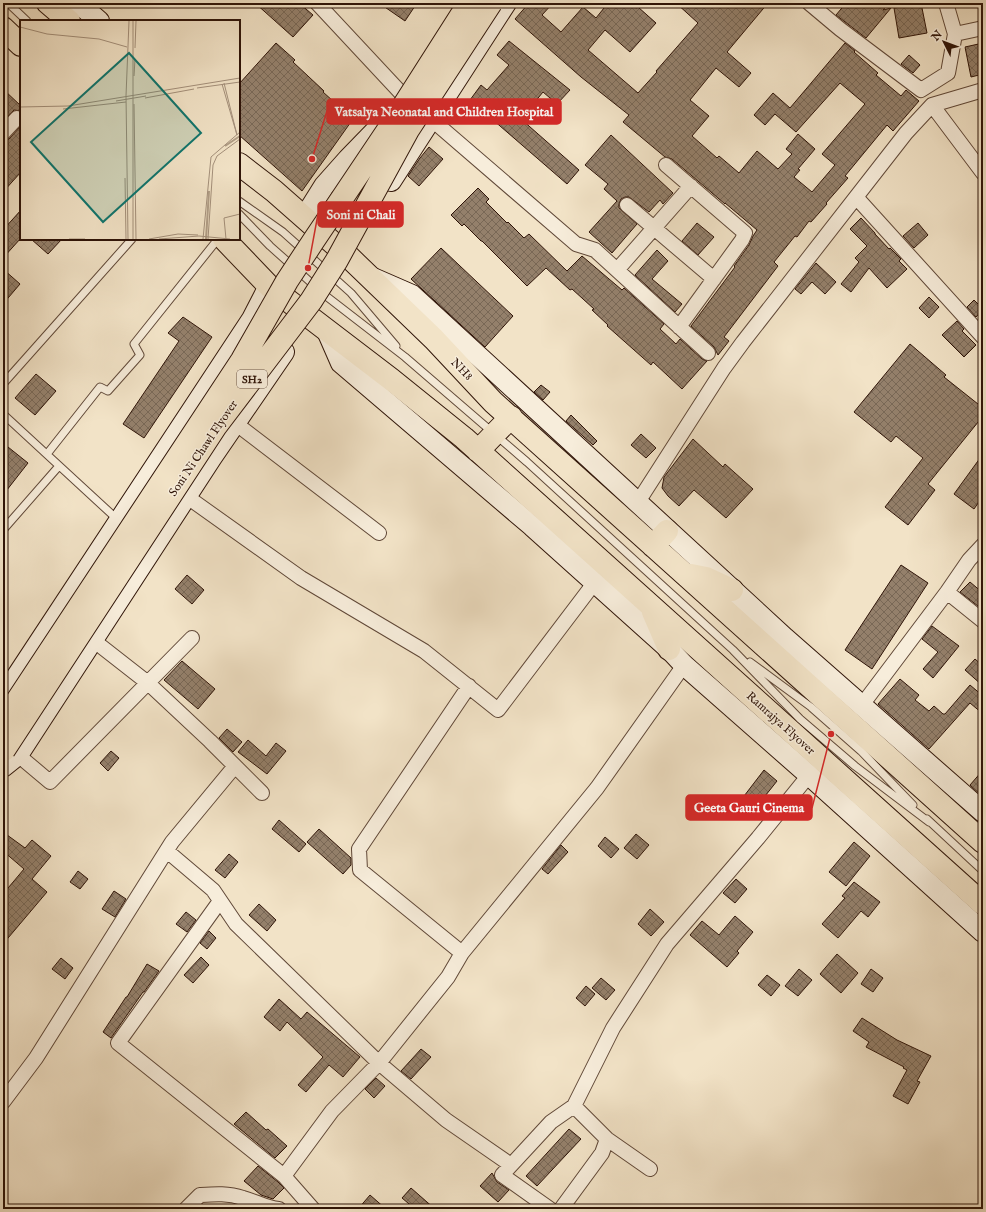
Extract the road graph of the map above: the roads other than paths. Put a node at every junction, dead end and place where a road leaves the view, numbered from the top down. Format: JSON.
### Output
{"nodes":[{"id":1,"x":8,"y":3,"type":"edge"},
{"id":2,"x":48,"y":3,"type":"edge"},
{"id":3,"x":78,"y":3,"type":"edge"},
{"id":4,"x":317,"y":3,"type":"edge"},
{"id":5,"x":458,"y":3,"type":"edge"},
{"id":6,"x":469,"y":3,"type":"edge"},
{"id":7,"x":491,"y":3,"type":"edge"},
{"id":8,"x":506,"y":3,"type":"edge"},
{"id":9,"x":946,"y":3,"type":"edge"},
{"id":10,"x":814,"y":5,"type":"edge"},
{"id":11,"x":26,"y":20,"type":"edge"},
{"id":12,"x":68,"y":20,"type":"edge"},
{"id":13,"x":98,"y":20,"type":"edge"},
{"id":14,"x":3,"y":28,"type":"edge"},
{"id":15,"x":983,"y":28,"type":"edge"},
{"id":16,"x":955,"y":34,"type":"junction"},
{"id":17,"x":20,"y":44,"type":"edge"},
{"id":18,"x":983,"y":90,"type":"edge"},
{"id":19,"x":401,"y":93,"type":"junction"},
{"id":20,"x":932,"y":105,"type":"junction"},
{"id":21,"x":17,"y":118,"type":"dead end"},
{"id":22,"x":430,"y":119,"type":"junction"},
{"id":23,"x":3,"y":133,"type":"edge"},
{"id":24,"x":240,"y":165,"type":"edge"},
{"id":25,"x":666,"y":165,"type":"dead end"},
{"id":26,"x":983,"y":173,"type":"edge"},
{"id":27,"x":691,"y":186,"type":"junction"},
{"id":28,"x":856,"y":197,"type":"junction"},
{"id":29,"x":240,"y":202,"type":"edge"},
{"id":30,"x":627,"y":205,"type":"dead end"},
{"id":31,"x":240,"y":215,"type":"edge"},
{"id":32,"x":304,"y":218,"type":"junction"},
{"id":33,"x":654,"y":228,"type":"junction"},
{"id":34,"x":131,"y":240,"type":"edge"},
{"id":35,"x":224,"y":242,"type":"edge"},
{"id":36,"x":349,"y":257,"type":"junction"},
{"id":37,"x":617,"y":270,"type":"junction"},
{"id":38,"x":368,"y":276,"type":"junction"},
{"id":39,"x":714,"y":279,"type":"junction"},
{"id":40,"x":269,"y":286,"type":"junction"},
{"id":41,"x":320,"y":324,"type":"junction"},
{"id":42,"x":679,"y":327,"type":"junction"},
{"id":43,"x":983,"y":337,"type":"edge"},
{"id":44,"x":708,"y":354,"type":"dead end"},
{"id":45,"x":405,"y":357,"type":"junction"},
{"id":46,"x":3,"y":384,"type":"edge"},
{"id":47,"x":4,"y":416,"type":"edge"},
{"id":48,"x":511,"y":418,"type":"junction"},
{"id":49,"x":235,"y":423,"type":"junction"},
{"id":50,"x":494,"y":434,"type":"junction"},
{"id":51,"x":478,"y":451,"type":"junction"},
{"id":52,"x":47,"y":454,"type":"junction"},
{"id":53,"x":59,"y":466,"type":"junction"},
{"id":54,"x":186,"y":496,"type":"junction"},
{"id":55,"x":638,"y":502,"type":"junction"},
{"id":56,"x":119,"y":521,"type":"junction"},
{"id":57,"x":3,"y":530,"type":"edge"},
{"id":58,"x":379,"y":533,"type":"dead end"},
{"id":59,"x":660,"y":538,"type":"junction"},
{"id":60,"x":982,"y":550,"type":"edge"},
{"id":61,"x":685,"y":575,"type":"junction"},
{"id":62,"x":595,"y":582,"type":"junction"},
{"id":63,"x":732,"y":590,"type":"junction"},
{"id":64,"x":947,"y":592,"type":"junction"},
{"id":65,"x":650,"y":606,"type":"junction"},
{"id":66,"x":983,"y":621,"type":"edge"},
{"id":67,"x":192,"y":638,"type":"dead end"},
{"id":68,"x":93,"y":640,"type":"junction"},
{"id":69,"x":669,"y":649,"type":"junction"},
{"id":70,"x":733,"y":650,"type":"junction"},
{"id":71,"x":684,"y":665,"type":"junction"},
{"id":72,"x":148,"y":683,"type":"junction"},
{"id":73,"x":469,"y":686,"type":"junction"},
{"id":74,"x":3,"y":697,"type":"edge"},
{"id":75,"x":862,"y":705,"type":"junction"},
{"id":76,"x":3,"y":722,"type":"edge"},
{"id":77,"x":7,"y":756,"type":"edge"},
{"id":78,"x":235,"y":766,"type":"junction"},
{"id":79,"x":809,"y":775,"type":"junction"},
{"id":80,"x":262,"y":793,"type":"dead end"},
{"id":81,"x":983,"y":812,"type":"edge"},
{"id":82,"x":929,"y":822,"type":"junction"},
{"id":83,"x":983,"y":842,"type":"edge"},
{"id":84,"x":167,"y":851,"type":"junction"},
{"id":85,"x":983,"y":871,"type":"edge"},
{"id":86,"x":220,"y":901,"type":"junction"},
{"id":87,"x":983,"y":904,"type":"edge"},
{"id":88,"x":983,"y":932,"type":"edge"},
{"id":89,"x":462,"y":953,"type":"junction"},
{"id":90,"x":379,"y":1063,"type":"junction"},
{"id":91,"x":3,"y":1102,"type":"edge"},
{"id":92,"x":574,"y":1106,"type":"junction"},
{"id":93,"x":607,"y":1139,"type":"junction"},
{"id":94,"x":511,"y":1165,"type":"junction"},
{"id":95,"x":650,"y":1169,"type":"dead end"},
{"id":96,"x":284,"y":1176,"type":"junction"},
{"id":97,"x":186,"y":1209,"type":"edge"},
{"id":98,"x":279,"y":1209,"type":"edge"},
{"id":99,"x":313,"y":1209,"type":"edge"},
{"id":100,"x":550,"y":1209,"type":"edge"},
{"id":101,"x":561,"y":1209,"type":"edge"}],
"edges":[{"from":1,"to":11,"type":"lane"},
{"from":2,"to":12,"type":"main road"},
{"from":3,"to":13,"type":"street"},
{"from":4,"to":19,"type":"street"},
{"from":5,"to":19,"type":"street"},
{"from":6,"to":76,"type":"main road","name":"Soni Ni Chawl Flyover","number":"SH2","bridge":true},
{"from":7,"to":77,"type":"main road","name":"Soni Ni Chawl Flyover","number":"SH2","bridge":true},
{"from":8,"to":22,"type":"street"},
{"from":9,"to":16,"type":"street"},
{"from":10,"to":16,"type":"street"},
{"from":14,"to":17,"type":"main road"},
{"from":15,"to":16,"type":"street"},
{"from":18,"to":20,"type":"street"},
{"from":19,"to":32,"type":"street"},
{"from":20,"to":26,"type":"street"},
{"from":20,"to":28,"type":"street"},
{"from":21,"to":23,"type":"street"},
{"from":22,"to":36,"type":"street"},
{"from":22,"to":37,"type":"street"},
{"from":24,"to":32,"type":"main road","name":"NH8"},
{"from":25,"to":27,"type":"street"},
{"from":27,"to":33,"type":"street"},
{"from":27,"to":39,"type":"street"},
{"from":28,"to":43,"type":"street"},
{"from":28,"to":55,"type":"street"},
{"from":29,"to":45,"type":"lane"},
{"from":30,"to":33,"type":"street"},
{"from":31,"to":45,"type":"lane"},
{"from":32,"to":36,"type":"main road","name":"NH8"},
{"from":33,"to":37,"type":"street"},
{"from":33,"to":39,"type":"street"},
{"from":34,"to":46,"type":"lane"},
{"from":35,"to":40,"type":"main road","name":"Ramrajya Flyover"},
{"from":35,"to":52,"type":"lane"},
{"from":36,"to":38,"type":"main road","name":"NH8"},
{"from":37,"to":42,"type":"street"},
{"from":38,"to":48,"type":"main road","name":"NH8"},
{"from":38,"to":55,"type":"street"},
{"from":39,"to":42,"type":"street"},
{"from":40,"to":41,"type":"main road","name":"Ramrajya Flyover"},
{"from":40,"to":56,"type":"street"},
{"from":41,"to":49,"type":"street"},
{"from":41,"to":51,"type":"main road","name":"Ramrajya Flyover"},
{"from":41,"to":62,"type":"street"},
{"from":42,"to":44,"type":"street"},
{"from":45,"to":50,"type":"lane"},
{"from":47,"to":52,"type":"lane"},
{"from":48,"to":50,"type":"main road"},
{"from":48,"to":59,"type":"main road","name":"NH8"},
{"from":49,"to":54,"type":"street"},
{"from":49,"to":58,"type":"street"},
{"from":50,"to":51,"type":"main road"},
{"from":50,"to":70,"type":"lane"},
{"from":51,"to":65,"type":"main road","name":"Ramrajya Flyover"},
{"from":52,"to":53,"type":"lane"},
{"from":53,"to":56,"type":"lane"},
{"from":53,"to":57,"type":"lane"},
{"from":54,"to":68,"type":"street"},
{"from":54,"to":73,"type":"street"},
{"from":55,"to":59,"type":"street"},
{"from":56,"to":74,"type":"street"},
{"from":59,"to":61,"type":"main road","name":"NH8"},
{"from":59,"to":63,"type":"street"},
{"from":60,"to":64,"type":"street"},
{"from":61,"to":63,"type":"main road"},
{"from":61,"to":83,"type":"main road"},
{"from":62,"to":69,"type":"street"},
{"from":62,"to":73,"type":"street"},
{"from":63,"to":75,"type":"street"},
{"from":64,"to":66,"type":"street"},
{"from":64,"to":75,"type":"street"},
{"from":65,"to":69,"type":"main road"},
{"from":65,"to":87,"type":"main road","name":"Ramrajya Flyover"},
{"from":67,"to":72,"type":"street"},
{"from":68,"to":72,"type":"street"},
{"from":68,"to":77,"type":"street"},
{"from":69,"to":71,"type":"street"},
{"from":70,"to":82,"type":"lane"},
{"from":70,"to":82,"type":"lane"},
{"from":71,"to":79,"type":"street"},
{"from":71,"to":89,"type":"street"},
{"from":72,"to":77,"type":"street"},
{"from":72,"to":78,"type":"street"},
{"from":73,"to":89,"type":"street"},
{"from":75,"to":81,"type":"street"},
{"from":78,"to":80,"type":"street"},
{"from":78,"to":84,"type":"street"},
{"from":79,"to":88,"type":"street"},
{"from":79,"to":92,"type":"street"},
{"from":82,"to":85,"type":"lane"},
{"from":84,"to":86,"type":"street"},
{"from":84,"to":91,"type":"street"},
{"from":86,"to":90,"type":"street"},
{"from":86,"to":96,"type":"street"},
{"from":89,"to":90,"type":"street"},
{"from":90,"to":94,"type":"street"},
{"from":90,"to":96,"type":"street"},
{"from":92,"to":93,"type":"street"},
{"from":92,"to":94,"type":"street"},
{"from":93,"to":95,"type":"street"},
{"from":93,"to":101,"type":"street"},
{"from":94,"to":100,"type":"street"},
{"from":96,"to":99,"type":"street"},
{"from":97,"to":98,"type":"street"}]}
